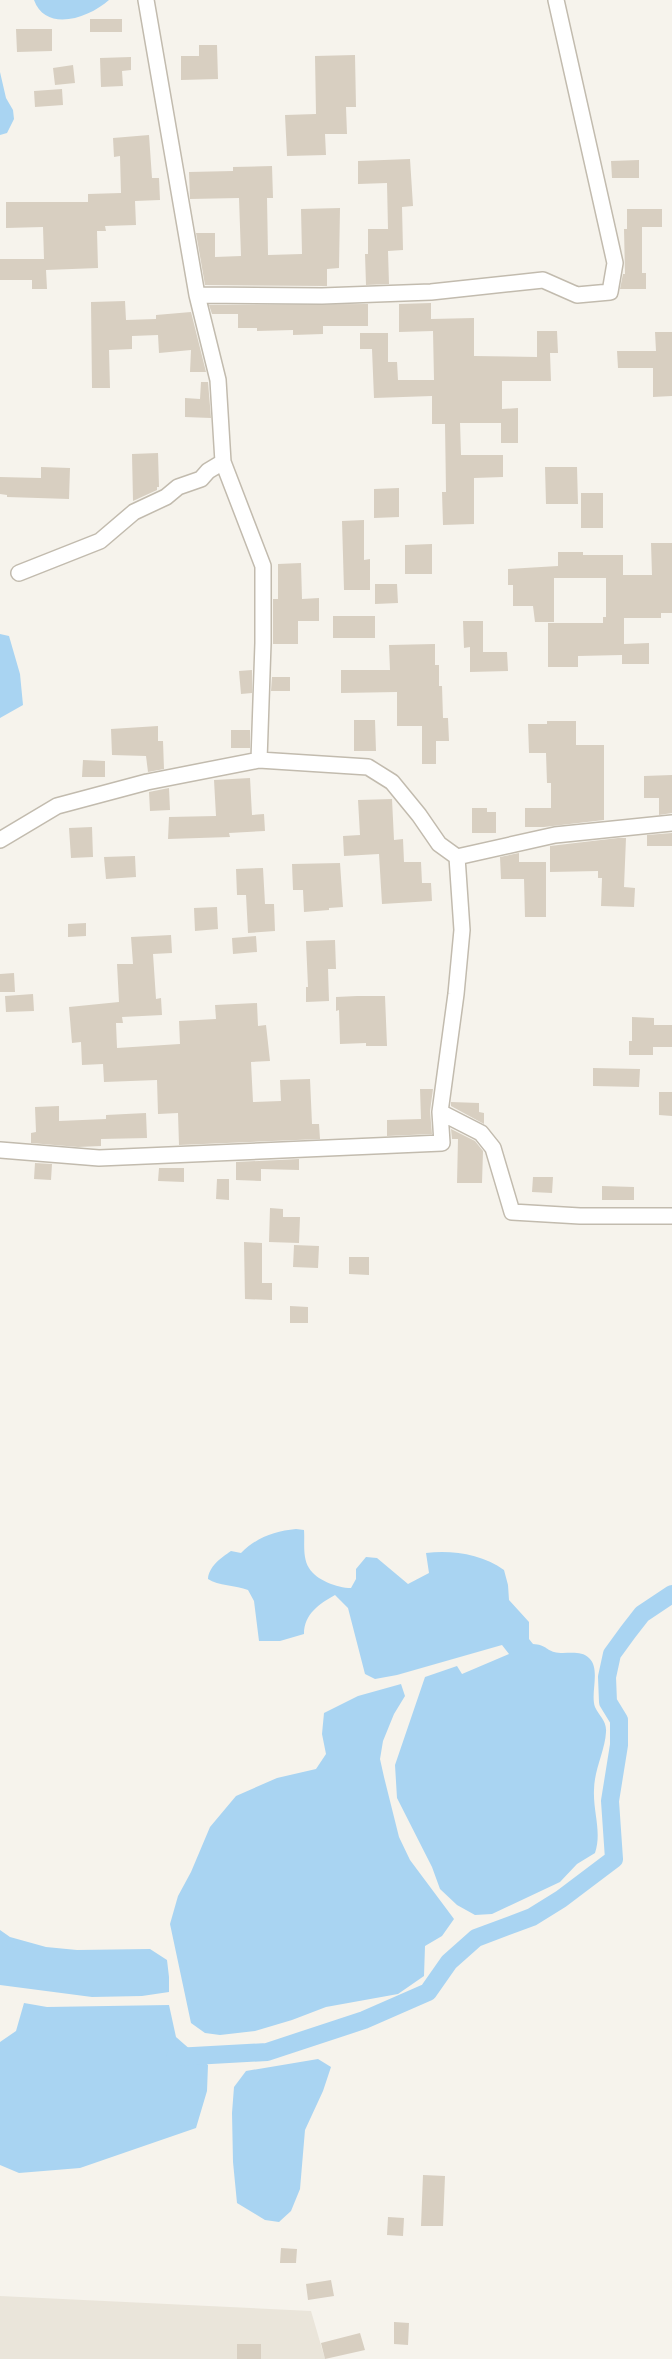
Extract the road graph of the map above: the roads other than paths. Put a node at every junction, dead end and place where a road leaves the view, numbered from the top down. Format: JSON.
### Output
{"nodes":[{"id":1,"x":146,"y":0,"type":"edge"},
{"id":2,"x":556,"y":0,"type":"edge"},
{"id":3,"x":197,"y":295,"type":"junction"},
{"id":4,"x":223,"y":462,"type":"junction"},
{"id":5,"x":19,"y":573,"type":"dead end"},
{"id":6,"x":259,"y":760,"type":"junction"},
{"id":7,"x":672,"y":823,"type":"edge"},
{"id":8,"x":0,"y":840,"type":"edge"},
{"id":9,"x":457,"y":857,"type":"junction"},
{"id":10,"x":440,"y":1112,"type":"junction"},
{"id":11,"x":0,"y":1150,"type":"edge"},
{"id":12,"x":672,"y":1216,"type":"edge"}],
"edges":[{"from":1,"to":3,"type":"street"},
{"from":2,"to":3,"type":"street"},
{"from":3,"to":4,"type":"street"},
{"from":4,"to":5,"type":"street"},
{"from":4,"to":6,"type":"street"},
{"from":6,"to":8,"type":"street"},
{"from":6,"to":9,"type":"street"},
{"from":7,"to":9,"type":"street"},
{"from":9,"to":10,"type":"street"},
{"from":10,"to":11,"type":"street"},
{"from":10,"to":12,"type":"street"}]}
